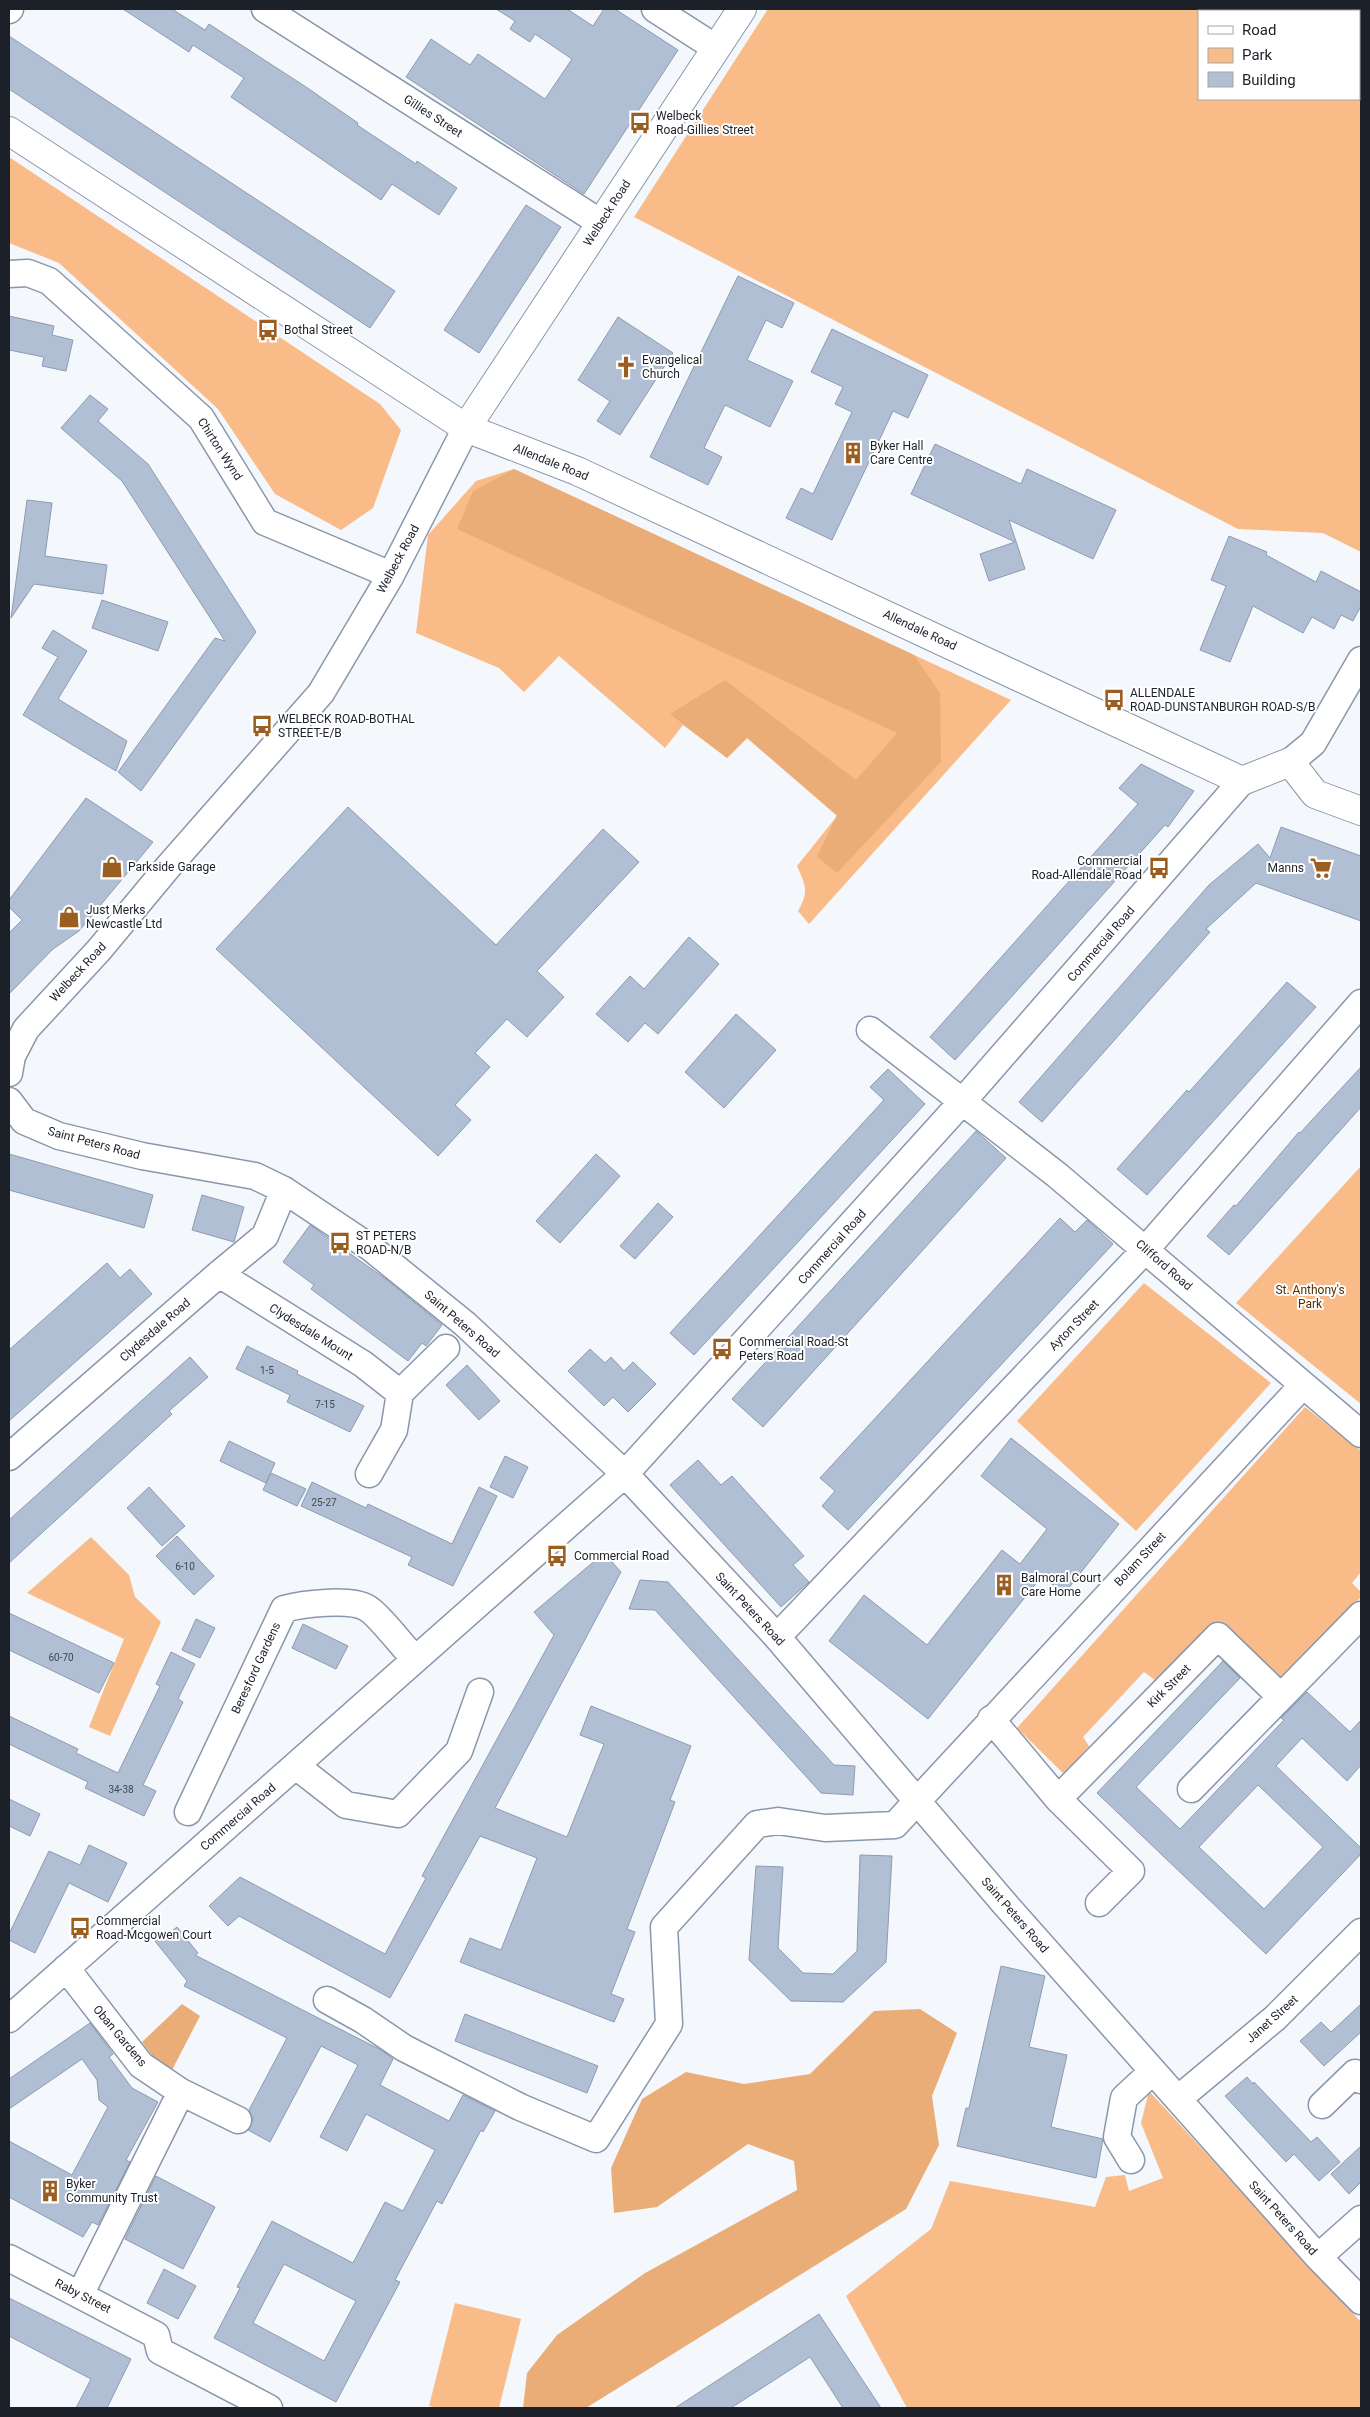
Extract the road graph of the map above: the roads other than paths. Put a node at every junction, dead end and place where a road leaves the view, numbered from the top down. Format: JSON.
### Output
{"nodes":[{"id":1,"x":265,"y":9,"type":"edge"},
{"id":2,"x":655,"y":9,"type":"edge"},
{"id":3,"x":742,"y":9,"type":"edge"},
{"id":4,"x":716,"y":48,"type":"junction"},
{"id":5,"x":9,"y":131,"type":"edge"},
{"id":6,"x":601,"y":223,"type":"junction"},
{"id":7,"x":9,"y":274,"type":"edge"},
{"id":8,"x":466,"y":428,"type":"junction"},
{"id":9,"x":391,"y":574,"type":"junction"},
{"id":10,"x":1361,"y":660,"type":"edge"},
{"id":11,"x":1290,"y":762,"type":"junction"},
{"id":12,"x":1242,"y":781,"type":"junction"},
{"id":13,"x":1361,"y":811,"type":"edge"},
{"id":14,"x":1361,"y":1003,"type":"edge"},
{"id":15,"x":870,"y":1030,"type":"dead end"},
{"id":16,"x":9,"y":1073,"type":"edge"},
{"id":17,"x":9,"y":1101,"type":"edge"},
{"id":18,"x":962,"y":1102,"type":"junction"},
{"id":19,"x":284,"y":1190,"type":"junction"},
{"id":20,"x":1146,"y":1249,"type":"junction"},
{"id":21,"x":219,"y":1274,"type":"junction"},
{"id":22,"x":446,"y":1348,"type":"dead end"},
{"id":23,"x":1303,"y":1384,"type":"junction"},
{"id":24,"x":400,"y":1393,"type":"junction"},
{"id":25,"x":1361,"y":1434,"type":"edge"},
{"id":26,"x":9,"y":1457,"type":"edge"},
{"id":27,"x":369,"y":1474,"type":"dead end"},
{"id":28,"x":625,"y":1474,"type":"junction"},
{"id":29,"x":1361,"y":1615,"type":"edge"},
{"id":30,"x":776,"y":1637,"type":"junction"},
{"id":31,"x":414,"y":1659,"type":"junction"},
{"id":32,"x":480,"y":1692,"type":"dead end"},
{"id":33,"x":1281,"y":1697,"type":"junction"},
{"id":34,"x":991,"y":1719,"type":"junction"},
{"id":35,"x":296,"y":1766,"type":"junction"},
{"id":36,"x":1191,"y":1789,"type":"dead end"},
{"id":37,"x":1058,"y":1799,"type":"junction"},
{"id":38,"x":918,"y":1800,"type":"junction"},
{"id":39,"x":188,"y":1812,"type":"dead end"},
{"id":40,"x":1099,"y":1903,"type":"dead end"},
{"id":41,"x":1361,"y":1932,"type":"edge"},
{"id":42,"x":66,"y":1968,"type":"junction"},
{"id":43,"x":328,"y":2000,"type":"dead end"},
{"id":44,"x":9,"y":2019,"type":"edge"},
{"id":45,"x":1153,"y":2070,"type":"junction"},
{"id":46,"x":1361,"y":2080,"type":"edge"},
{"id":47,"x":181,"y":2092,"type":"junction"},
{"id":48,"x":1178,"y":2099,"type":"junction"},
{"id":49,"x":1322,"y":2105,"type":"dead end"},
{"id":50,"x":238,"y":2120,"type":"dead end"},
{"id":51,"x":1130,"y":2160,"type":"dead end"},
{"id":52,"x":1361,"y":2220,"type":"edge"},
{"id":53,"x":1325,"y":2251,"type":"dead end"},
{"id":54,"x":9,"y":2258,"type":"edge"},
{"id":55,"x":80,"y":2295,"type":"junction"},
{"id":56,"x":1361,"y":2301,"type":"edge"},
{"id":57,"x":269,"y":2408,"type":"edge"}],
"edges":[{"from":1,"to":6,"type":"street","name":"Gillies Street"},
{"from":2,"to":4,"type":"street"},
{"from":3,"to":4,"type":"main road","name":"Welbeck Road"},
{"from":4,"to":6,"type":"main road","name":"Welbeck Road"},
{"from":5,"to":8,"type":"main road"},
{"from":6,"to":8,"type":"main road","name":"Welbeck Road"},
{"from":7,"to":9,"type":"street","name":"Chirton Wynd"},
{"from":8,"to":9,"type":"street","name":"Welbeck Road"},
{"from":8,"to":12,"type":"main road","name":"Allendale Road"},
{"from":9,"to":16,"type":"street","name":"Welbeck Road"},
{"from":10,"to":11,"type":"street"},
{"from":11,"to":12,"type":"main road"},
{"from":11,"to":13,"type":"main road"},
{"from":12,"to":18,"type":"street","name":"Commercial Road"},
{"from":14,"to":20,"type":"street","name":"Ayton Street"},
{"from":15,"to":18,"type":"street","name":"Clifford Road"},
{"from":17,"to":19,"type":"street","name":"Saint Peters Road"},
{"from":18,"to":20,"type":"street","name":"Clifford Road"},
{"from":18,"to":28,"type":"street","name":"Commercial Road"},
{"from":19,"to":21,"type":"street","name":"Clydesdale Road"},
{"from":19,"to":28,"type":"street","name":"Saint Peters Road"},
{"from":20,"to":23,"type":"street","name":"Clifford Road"},
{"from":20,"to":30,"type":"street","name":"Ayton Street"},
{"from":21,"to":24,"type":"street","name":"Clydesdale Mount"},
{"from":21,"to":26,"type":"street","name":"Clydesdale Road"},
{"from":22,"to":24,"type":"street"},
{"from":23,"to":25,"type":"street","name":"Clifford Road"},
{"from":23,"to":34,"type":"street","name":"Bolam Street"},
{"from":24,"to":27,"type":"street"},
{"from":28,"to":30,"type":"street","name":"Saint Peters Road"},
{"from":28,"to":31,"type":"street","name":"Commercial Road"},
{"from":29,"to":33,"type":"street"},
{"from":30,"to":38,"type":"street","name":"Saint Peters Road"},
{"from":31,"to":35,"type":"street","name":"Commercial Road"},
{"from":31,"to":39,"type":"street","name":"Beresford Gardens"},
{"from":32,"to":35,"type":"street"},
{"from":33,"to":36,"type":"street"},
{"from":33,"to":37,"type":"street","name":"Kirk Street"},
{"from":34,"to":37,"type":"street"},
{"from":34,"to":38,"type":"street","name":"Bolam Street"},
{"from":35,"to":42,"type":"street","name":"Commercial Road"},
{"from":37,"to":40,"type":"street"},
{"from":38,"to":43,"type":"street","name":"Bolam Street"},
{"from":38,"to":45,"type":"street","name":"Saint Peters Road"},
{"from":41,"to":48,"type":"street","name":"Janet Street"},
{"from":42,"to":44,"type":"street","name":"Commercial Road"},
{"from":42,"to":47,"type":"street","name":"Oban Gardens"},
{"from":45,"to":48,"type":"street","name":"Saint Peters Road"},
{"from":45,"to":51,"type":"street"},
{"from":46,"to":49,"type":"street"},
{"from":47,"to":50,"type":"street","name":"Oban Gardens"},
{"from":47,"to":55,"type":"street"},
{"from":48,"to":56,"type":"street","name":"Saint Peters Road"},
{"from":52,"to":53,"type":"street"},
{"from":54,"to":55,"type":"street","name":"Raby Street"},
{"from":55,"to":57,"type":"street","name":"Raby Street"}]}
